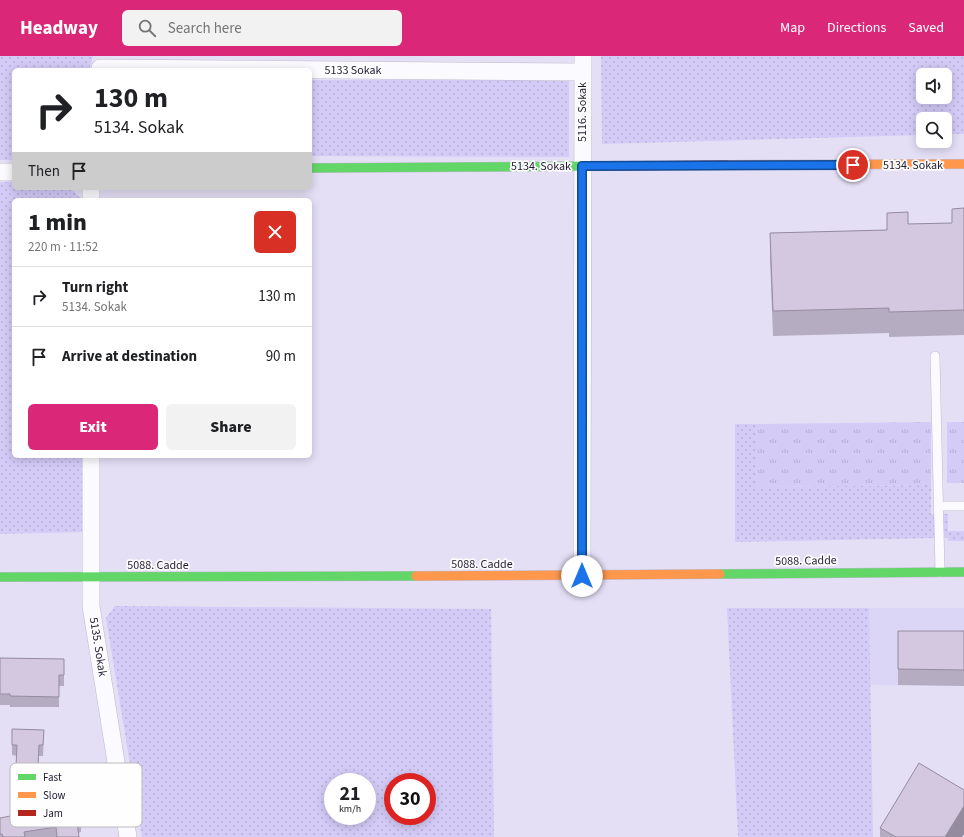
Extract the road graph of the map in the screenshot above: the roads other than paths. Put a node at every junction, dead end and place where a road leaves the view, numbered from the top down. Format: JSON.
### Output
{"nodes":[{"id":1,"x":582,"y":64,"type":"edge"},
{"id":2,"x":101,"y":65,"type":"edge"},
{"id":3,"x":964,"y":164,"type":"edge"},
{"id":4,"x":582,"y":166,"type":"junction"},
{"id":5,"x":312,"y":168,"type":"edge"},
{"id":6,"x":0,"y":172,"type":"edge"},
{"id":7,"x":12,"y":172,"type":"edge"},
{"id":8,"x":935,"y":356,"type":"dead end"},
{"id":9,"x":91,"y":458,"type":"edge"},
{"id":10,"x":939,"y":506,"type":"junction"},
{"id":11,"x":964,"y":506,"type":"edge"},
{"id":12,"x":940,"y":572,"type":"junction"},
{"id":13,"x":964,"y":572,"type":"edge"},
{"id":14,"x":582,"y":576,"type":"junction"},
{"id":15,"x":0,"y":577,"type":"edge"},
{"id":16,"x":90,"y":577,"type":"junction"},
{"id":17,"x":116,"y":763,"type":"edge"},
{"id":18,"x":126,"y":827,"type":"edge"},
{"id":19,"x":128,"y":837,"type":"edge"}],
"edges":[{"from":1,"to":2,"type":"street","name":"5133 Sokak"},
{"from":1,"to":4,"type":"street","name":"5116. Sokak"},
{"from":3,"to":4,"type":"street","name":"5134. Sokak"},
{"from":4,"to":5,"type":"street","name":"5134. Sokak"},
{"from":4,"to":14,"type":"street","name":"5116. Sokak"},
{"from":6,"to":7,"type":"street"},
{"from":8,"to":10,"type":"lane"},
{"from":9,"to":16,"type":"street","name":"5135. Sokak"},
{"from":10,"to":11,"type":"lane"},
{"from":10,"to":12,"type":"lane"},
{"from":12,"to":13,"type":"street","name":"5088. Cadde"},
{"from":12,"to":14,"type":"street","name":"5088. Cadde"},
{"from":14,"to":16,"type":"street","name":"5088. Cadde"},
{"from":15,"to":16,"type":"street","name":"5088. Cadde"},
{"from":16,"to":17,"type":"street","name":"5135. Sokak"},
{"from":18,"to":19,"type":"street","name":"5135. Sokak"}]}
